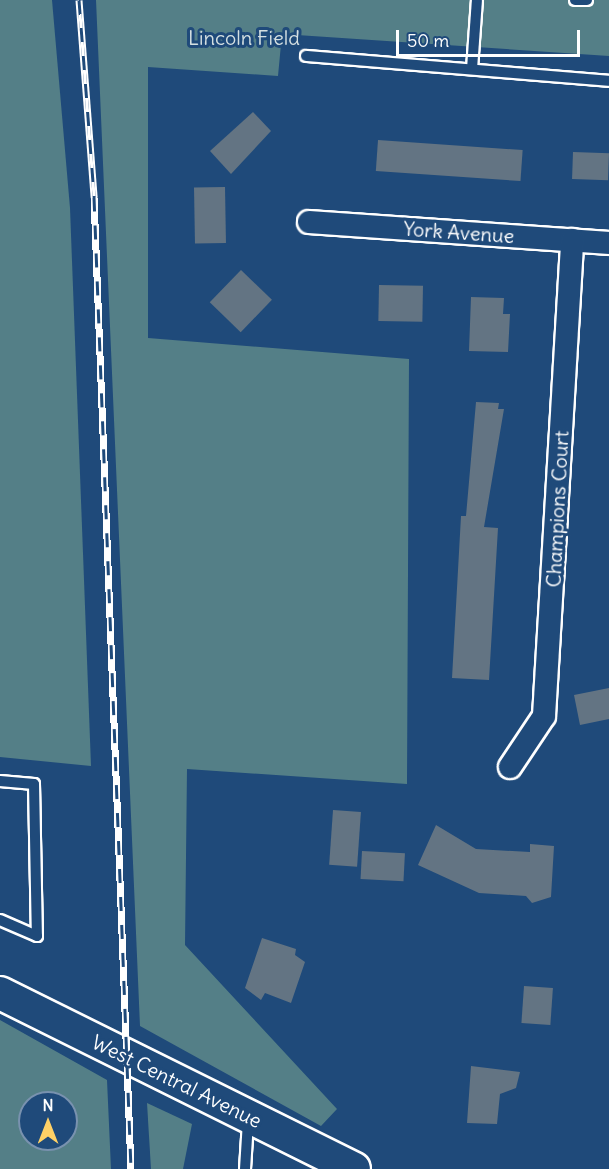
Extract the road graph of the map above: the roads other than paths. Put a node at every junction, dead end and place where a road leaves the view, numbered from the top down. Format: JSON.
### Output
{"nodes":[{"id":1,"x":477,"y":0,"type":"edge"},
{"id":2,"x":575,"y":0,"type":"edge"},
{"id":3,"x":587,"y":0,"type":"edge"},
{"id":4,"x":306,"y":56,"type":"dead end"},
{"id":5,"x":472,"y":69,"type":"junction"},
{"id":6,"x":609,"y":81,"type":"edge"},
{"id":7,"x":309,"y":222,"type":"dead end"},
{"id":8,"x":572,"y":240,"type":"junction"},
{"id":9,"x":609,"y":243,"type":"edge"},
{"id":10,"x":510,"y":767,"type":"dead end"},
{"id":11,"x":0,"y":781,"type":"edge"},
{"id":12,"x":0,"y":920,"type":"edge"},
{"id":13,"x":0,"y":993,"type":"edge"},
{"id":14,"x":248,"y":1116,"type":"junction"},
{"id":15,"x":245,"y":1169,"type":"edge"},
{"id":16,"x":354,"y":1169,"type":"edge"}],
"edges":[{"from":1,"to":5,"type":"lane"},
{"from":2,"to":3,"type":"lane"},
{"from":4,"to":5,"type":"lane"},
{"from":5,"to":6,"type":"lane"},
{"from":7,"to":8,"type":"street","name":"York Avenue"},
{"from":8,"to":9,"type":"street","name":"York Avenue"},
{"from":8,"to":10,"type":"street","name":"Champions Court"},
{"from":11,"to":12,"type":"lane"},
{"from":13,"to":14,"type":"main road","name":"West Central Avenue"},
{"from":14,"to":15,"type":"lane"},
{"from":14,"to":16,"type":"main road","name":"West Central Avenue"}]}
